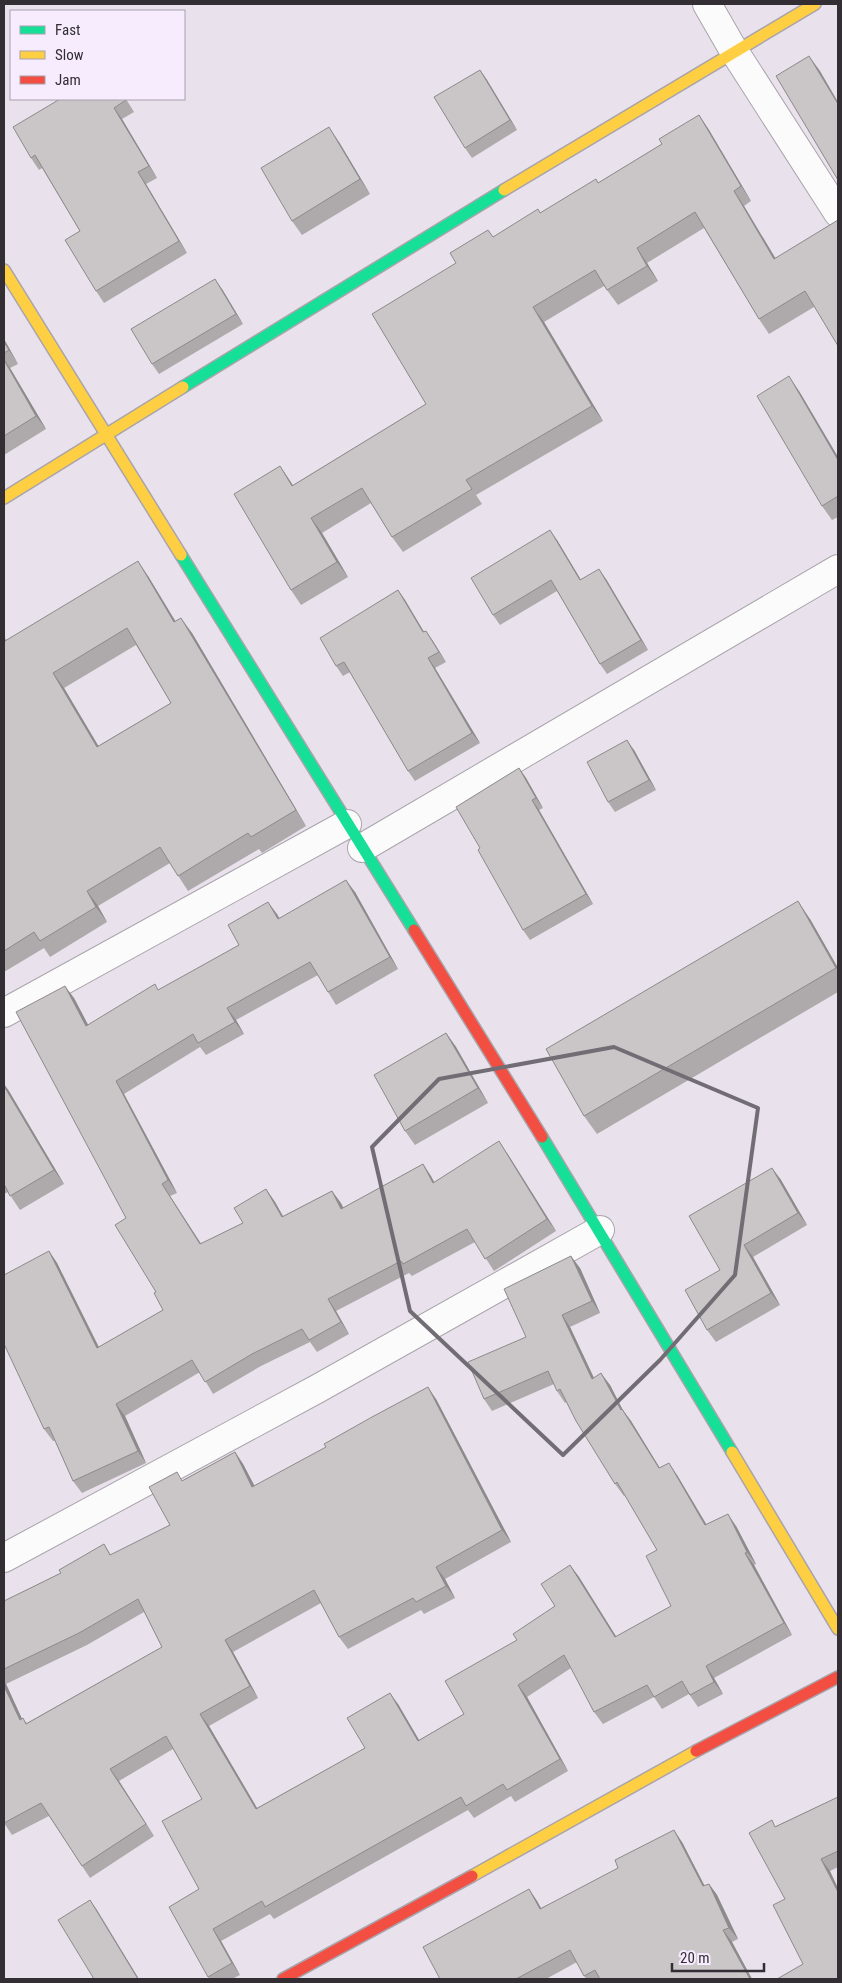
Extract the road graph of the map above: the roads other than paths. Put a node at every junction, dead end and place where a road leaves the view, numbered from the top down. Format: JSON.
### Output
{"nodes":[{"id":1,"x":707,"y":4,"type":"edge"},
{"id":2,"x":815,"y":4,"type":"edge"},
{"id":3,"x":734,"y":51,"type":"junction"},
{"id":4,"x":838,"y":213,"type":"edge"},
{"id":5,"x":4,"y":270,"type":"edge"},
{"id":6,"x":106,"y":436,"type":"junction"},
{"id":7,"x":4,"y":498,"type":"edge"},
{"id":8,"x":838,"y":569,"type":"edge"},
{"id":9,"x":347,"y":824,"type":"junction"},
{"id":10,"x":362,"y":848,"type":"junction"},
{"id":11,"x":4,"y":1013,"type":"edge"},
{"id":12,"x":600,"y":1230,"type":"junction"},
{"id":13,"x":4,"y":1558,"type":"edge"},
{"id":14,"x":838,"y":1629,"type":"edge"},
{"id":15,"x":838,"y":1677,"type":"edge"},
{"id":16,"x":283,"y":1979,"type":"edge"}],
"edges":[{"from":1,"to":3,"type":"street"},
{"from":2,"to":3,"type":"main road"},
{"from":3,"to":4,"type":"street"},
{"from":3,"to":6,"type":"main road"},
{"from":5,"to":6,"type":"main road"},
{"from":6,"to":7,"type":"main road"},
{"from":6,"to":9,"type":"main road"},
{"from":8,"to":10,"type":"street"},
{"from":9,"to":10,"type":"main road"},
{"from":9,"to":11,"type":"street"},
{"from":10,"to":12,"type":"main road"},
{"from":12,"to":13,"type":"street"},
{"from":12,"to":14,"type":"main road"},
{"from":15,"to":16,"type":"main road"}]}
